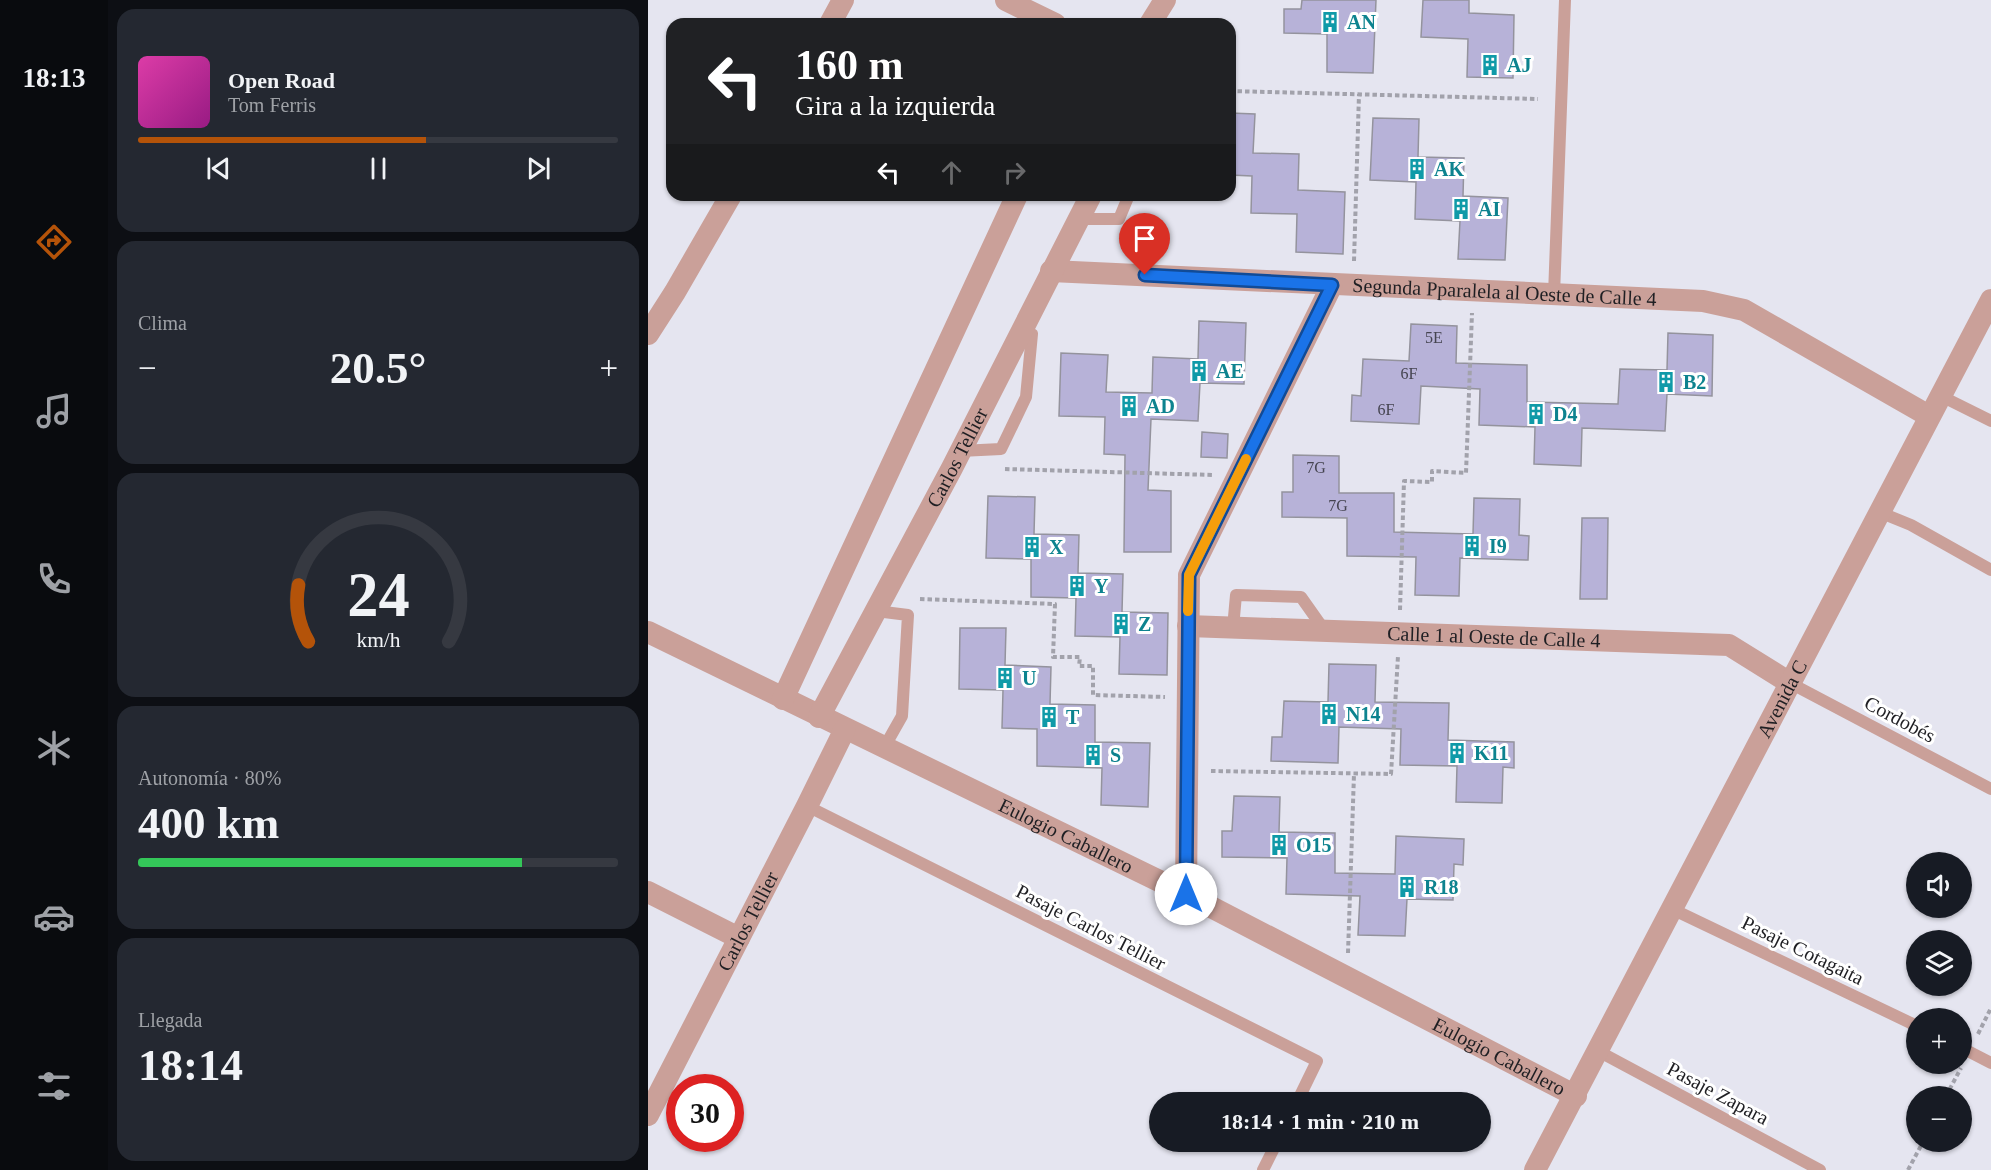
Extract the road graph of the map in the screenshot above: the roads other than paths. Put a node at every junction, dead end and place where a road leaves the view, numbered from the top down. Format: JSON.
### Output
{"nodes":[{"id":1,"x":843,"y":0,"type":"edge"},
{"id":2,"x":1006,"y":0,"type":"edge"},
{"id":3,"x":1165,"y":0,"type":"edge"},
{"id":4,"x":1565,"y":0,"type":"edge"},
{"id":5,"x":833,"y":18,"type":"edge"},
{"id":6,"x":1043,"y":18,"type":"edge"},
{"id":7,"x":1154,"y":18,"type":"edge"},
{"id":8,"x":728,"y":201,"type":"edge"},
{"id":9,"x":1014,"y":201,"type":"edge"},
{"id":10,"x":1087,"y":201,"type":"edge"},
{"id":11,"x":1126,"y":201,"type":"edge"},
{"id":12,"x":1078,"y":219,"type":"junction"},
{"id":13,"x":1051,"y":271,"type":"junction"},
{"id":14,"x":1343,"y":285,"type":"junction"},
{"id":15,"x":1554,"y":295,"type":"junction"},
{"id":16,"x":1991,"y":300,"type":"edge"},
{"id":17,"x":1022,"y":330,"type":"junction"},
{"id":18,"x":648,"y":334,"type":"edge"},
{"id":19,"x":1941,"y":396,"type":"junction"},
{"id":20,"x":1929,"y":416,"type":"junction"},
{"id":21,"x":1991,"y":421,"type":"edge"},
{"id":22,"x":960,"y":451,"type":"junction"},
{"id":23,"x":1879,"y":512,"type":"junction"},
{"id":24,"x":1991,"y":570,"type":"edge"},
{"id":25,"x":879,"y":604,"type":"junction"},
{"id":26,"x":1188,"y":627,"type":"junction"},
{"id":27,"x":1233,"y":628,"type":"junction"},
{"id":28,"x":1325,"y":631,"type":"junction"},
{"id":29,"x":648,"y":632,"type":"edge"},
{"id":30,"x":1790,"y":683,"type":"junction"},
{"id":31,"x":783,"y":699,"type":"junction"},
{"id":32,"x":819,"y":717,"type":"junction"},
{"id":33,"x":845,"y":729,"type":"junction"},
{"id":34,"x":885,"y":746,"type":"junction"},
{"id":35,"x":1991,"y":789,"type":"edge"},
{"id":36,"x":807,"y":806,"type":"junction"},
{"id":37,"x":648,"y":892,"type":"edge"},
{"id":38,"x":1186,"y":894,"type":"junction"},
{"id":39,"x":1672,"y":909,"type":"junction"},
{"id":40,"x":739,"y":938,"type":"junction"},
{"id":41,"x":1906,"y":1021,"type":"edge"},
{"id":42,"x":1598,"y":1051,"type":"junction"},
{"id":43,"x":1972,"y":1053,"type":"edge"},
{"id":44,"x":1991,"y":1063,"type":"edge"},
{"id":45,"x":1301,"y":1092,"type":"edge"},
{"id":46,"x":1576,"y":1096,"type":"junction"},
{"id":47,"x":648,"y":1115,"type":"edge"},
{"id":48,"x":1272,"y":1152,"type":"edge"},
{"id":49,"x":1263,"y":1170,"type":"edge"},
{"id":50,"x":1536,"y":1170,"type":"edge"},
{"id":51,"x":1820,"y":1170,"type":"edge"}],
"edges":[{"from":1,"to":5,"type":"street"},
{"from":2,"to":6,"type":"street"},
{"from":3,"to":7,"type":"street"},
{"from":4,"to":15,"type":"lane"},
{"from":8,"to":18,"type":"street"},
{"from":9,"to":31,"type":"street"},
{"from":10,"to":12,"type":"street","name":"Carlos Tellier"},
{"from":11,"to":12,"type":"lane"},
{"from":12,"to":13,"type":"street","name":"Carlos Tellier"},
{"from":13,"to":14,"type":"street","name":"Segunda Pparalela al Oeste de Calle 4"},
{"from":13,"to":17,"type":"street","name":"Carlos Tellier"},
{"from":14,"to":15,"type":"street","name":"Segunda Pparalela al Oeste de Calle 4"},
{"from":14,"to":26,"type":"street"},
{"from":15,"to":20,"type":"street","name":"Segunda Pparalela al Oeste de Calle 4"},
{"from":16,"to":19,"type":"street","name":"Avenida C"},
{"from":17,"to":22,"type":"street","name":"Carlos Tellier"},
{"from":17,"to":22,"type":"lane"},
{"from":19,"to":20,"type":"street","name":"Avenida C"},
{"from":19,"to":21,"type":"lane"},
{"from":20,"to":23,"type":"street","name":"Avenida C"},
{"from":22,"to":25,"type":"street","name":"Carlos Tellier"},
{"from":23,"to":24,"type":"lane"},
{"from":23,"to":30,"type":"street","name":"Avenida C"},
{"from":25,"to":32,"type":"street","name":"Carlos Tellier"},
{"from":25,"to":34,"type":"lane"},
{"from":26,"to":27,"type":"street","name":"Calle 1 al Oeste de Calle 4"},
{"from":26,"to":38,"type":"street"},
{"from":27,"to":28,"type":"street","name":"Calle 1 al Oeste de Calle 4"},
{"from":27,"to":28,"type":"lane"},
{"from":28,"to":30,"type":"street","name":"Calle 1 al Oeste de Calle 4"},
{"from":29,"to":31,"type":"street","name":"Eulogio Caballero"},
{"from":30,"to":35,"type":"lane","name":"Cordobés"},
{"from":30,"to":39,"type":"street","name":"Avenida C"},
{"from":31,"to":32,"type":"street","name":"Eulogio Caballero"},
{"from":32,"to":33,"type":"street","name":"Eulogio Caballero"},
{"from":33,"to":34,"type":"street","name":"Eulogio Caballero"},
{"from":33,"to":36,"type":"street","name":"Carlos Tellier"},
{"from":34,"to":38,"type":"street","name":"Eulogio Caballero"},
{"from":36,"to":40,"type":"street","name":"Carlos Tellier"},
{"from":36,"to":45,"type":"lane","name":"Pasaje Carlos Tellier"},
{"from":37,"to":40,"type":"street"},
{"from":38,"to":46,"type":"street","name":"Eulogio Caballero"},
{"from":39,"to":41,"type":"lane","name":"Pasaje Cotagaita"},
{"from":39,"to":42,"type":"street","name":"Avenida C"},
{"from":40,"to":47,"type":"street","name":"Carlos Tellier"},
{"from":42,"to":46,"type":"street","name":"Avenida C"},
{"from":42,"to":51,"type":"lane","name":"Pasaje Zapara"},
{"from":43,"to":44,"type":"lane"},
{"from":46,"to":50,"type":"street","name":"Avenida C"},
{"from":48,"to":49,"type":"lane"}]}
